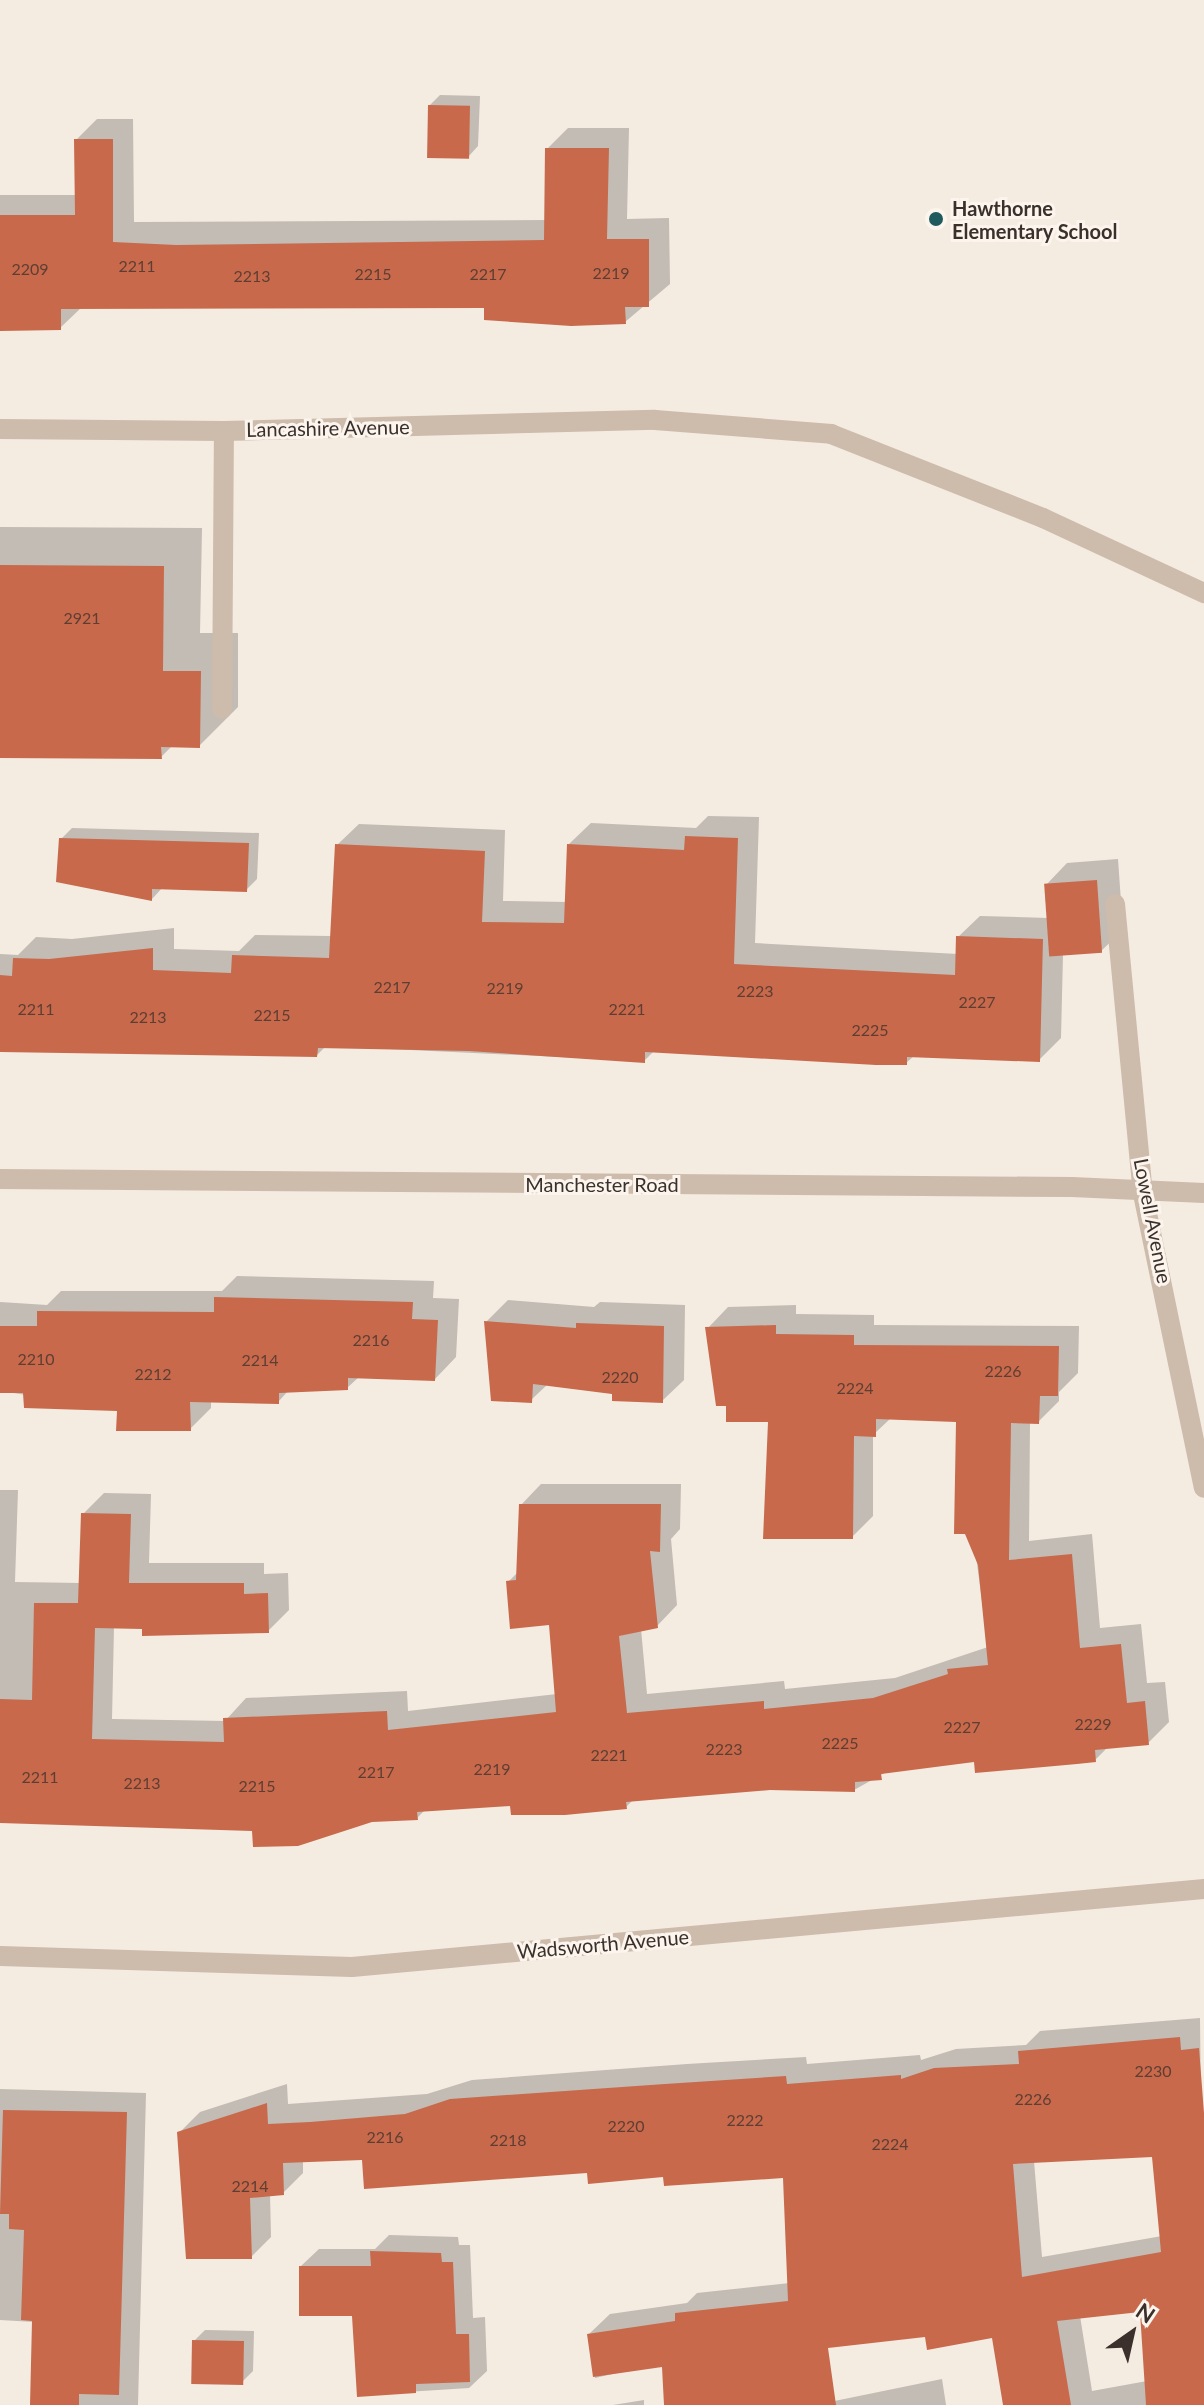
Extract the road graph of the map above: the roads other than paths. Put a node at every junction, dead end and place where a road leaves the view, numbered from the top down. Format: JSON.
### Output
{"nodes":[{"id":1,"x":0,"y":429,"type":"edge"},
{"id":2,"x":224,"y":431,"type":"junction"},
{"id":3,"x":1204,"y":593,"type":"edge"},
{"id":4,"x":222,"y":709,"type":"dead end"},
{"id":5,"x":1115,"y":904,"type":"dead end"},
{"id":6,"x":0,"y":1179,"type":"edge"},
{"id":7,"x":1204,"y":1193,"type":"edge"},
{"id":8,"x":1143,"y":1194,"type":"junction"},
{"id":9,"x":1204,"y":1488,"type":"edge"},
{"id":10,"x":1204,"y":1889,"type":"edge"},
{"id":11,"x":0,"y":1956,"type":"edge"}],
"edges":[{"from":1,"to":2,"type":"street","name":"Lancashire Avenue"},
{"from":2,"to":3,"type":"street","name":"Lancashire Avenue"},
{"from":2,"to":4,"type":"street"},
{"from":5,"to":8,"type":"street","name":"Lowell Avenue"},
{"from":6,"to":8,"type":"street","name":"Manchester Road"},
{"from":7,"to":8,"type":"street","name":"Manchester Road"},
{"from":8,"to":9,"type":"street","name":"Lowell Avenue"},
{"from":10,"to":11,"type":"street","name":"Wadsworth Avenue"}]}
